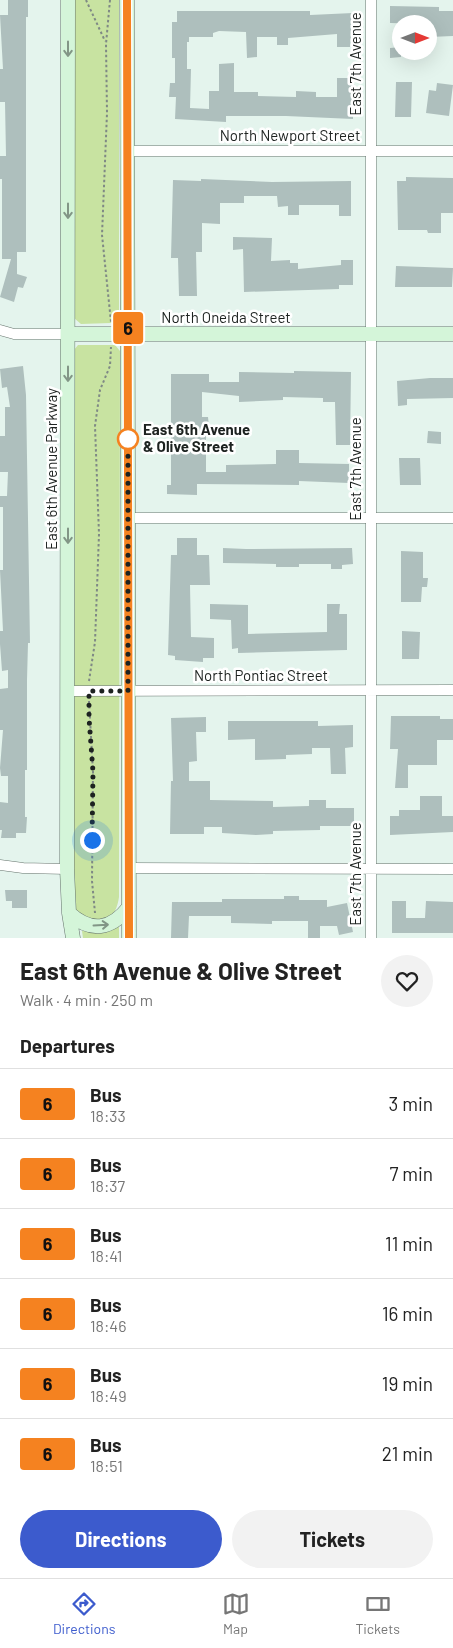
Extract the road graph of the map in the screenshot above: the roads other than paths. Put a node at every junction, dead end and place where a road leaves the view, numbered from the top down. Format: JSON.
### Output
{"nodes":[{"id":1,"x":68,"y":0,"type":"edge"},
{"id":2,"x":127,"y":0,"type":"edge"},
{"id":3,"x":371,"y":0,"type":"edge"},
{"id":4,"x":371,"y":150,"type":"junction"},
{"id":5,"x":128,"y":151,"type":"junction"},
{"id":6,"x":453,"y":151,"type":"edge"},
{"id":7,"x":0,"y":330,"type":"edge"},
{"id":8,"x":14,"y":334,"type":"junction"},
{"id":9,"x":68,"y":334,"type":"junction"},
{"id":10,"x":128,"y":334,"type":"junction"},
{"id":11,"x":371,"y":334,"type":"junction"},
{"id":12,"x":453,"y":334,"type":"edge"},
{"id":13,"x":0,"y":340,"type":"edge"},
{"id":14,"x":371,"y":517,"type":"junction"},
{"id":15,"x":128,"y":518,"type":"junction"},
{"id":16,"x":453,"y":518,"type":"edge"},
{"id":17,"x":371,"y":690,"type":"junction"},
{"id":18,"x":453,"y":690,"type":"edge"},
{"id":19,"x":69,"y":691,"type":"junction"},
{"id":20,"x":128,"y":691,"type":"junction"},
{"id":21,"x":0,"y":865,"type":"edge"},
{"id":22,"x":129,"y":868,"type":"junction"},
{"id":23,"x":67,"y":869,"type":"junction"},
{"id":24,"x":371,"y":869,"type":"junction"},
{"id":25,"x":453,"y":869,"type":"edge"},
{"id":26,"x":129,"y":907,"type":"junction"},
{"id":27,"x":69,"y":913,"type":"junction"},
{"id":28,"x":73,"y":938,"type":"edge"},
{"id":29,"x":129,"y":938,"type":"edge"},
{"id":30,"x":371,"y":938,"type":"edge"}],
"edges":[{"from":1,"to":9,"type":"main road","name":"East 6th Avenue Parkway","one_way":true},
{"from":2,"to":5,"type":"main road"},
{"from":3,"to":4,"type":"street","name":"East 7th Avenue"},
{"from":4,"to":5,"type":"street","name":"North Newport Street"},
{"from":4,"to":6,"type":"street","name":"North Newport Street"},
{"from":4,"to":11,"type":"street","name":"East 7th Avenue"},
{"from":5,"to":10,"type":"main road"},
{"from":7,"to":8,"type":"street","name":"North Oneida Street"},
{"from":8,"to":9,"type":"street","name":"North Oneida Street"},
{"from":8,"to":13,"type":"street"},
{"from":9,"to":10,"type":"main road","name":"North Oneida Street"},
{"from":9,"to":19,"type":"main road","name":"East 6th Avenue Parkway","one_way":true},
{"from":10,"to":11,"type":"main road","name":"North Oneida Street"},
{"from":10,"to":15,"type":"main road"},
{"from":11,"to":12,"type":"main road","name":"North Oneida Street"},
{"from":11,"to":14,"type":"street","name":"East 7th Avenue"},
{"from":14,"to":15,"type":"street"},
{"from":14,"to":16,"type":"street"},
{"from":14,"to":17,"type":"street","name":"East 7th Avenue"},
{"from":15,"to":20,"type":"main road"},
{"from":17,"to":18,"type":"street","name":"North Pontiac Street"},
{"from":17,"to":20,"type":"street","name":"North Pontiac Street"},
{"from":17,"to":24,"type":"street","name":"East 7th Avenue"},
{"from":19,"to":20,"type":"street","name":"North Pontiac Street"},
{"from":19,"to":23,"type":"main road","name":"East 6th Avenue Parkway"},
{"from":20,"to":22,"type":"main road"},
{"from":21,"to":23,"type":"street"},
{"from":22,"to":24,"type":"street"},
{"from":22,"to":26,"type":"main road"},
{"from":23,"to":27,"type":"main road","name":"East 6th Avenue Parkway"},
{"from":24,"to":25,"type":"street"},
{"from":24,"to":30,"type":"street","name":"East 7th Avenue"},
{"from":27,"to":26,"type":"main road","one_way":true},
{"from":26,"to":29,"type":"main road"},
{"from":27,"to":28,"type":"main road","name":"East 6th Avenue Parkway"}]}
